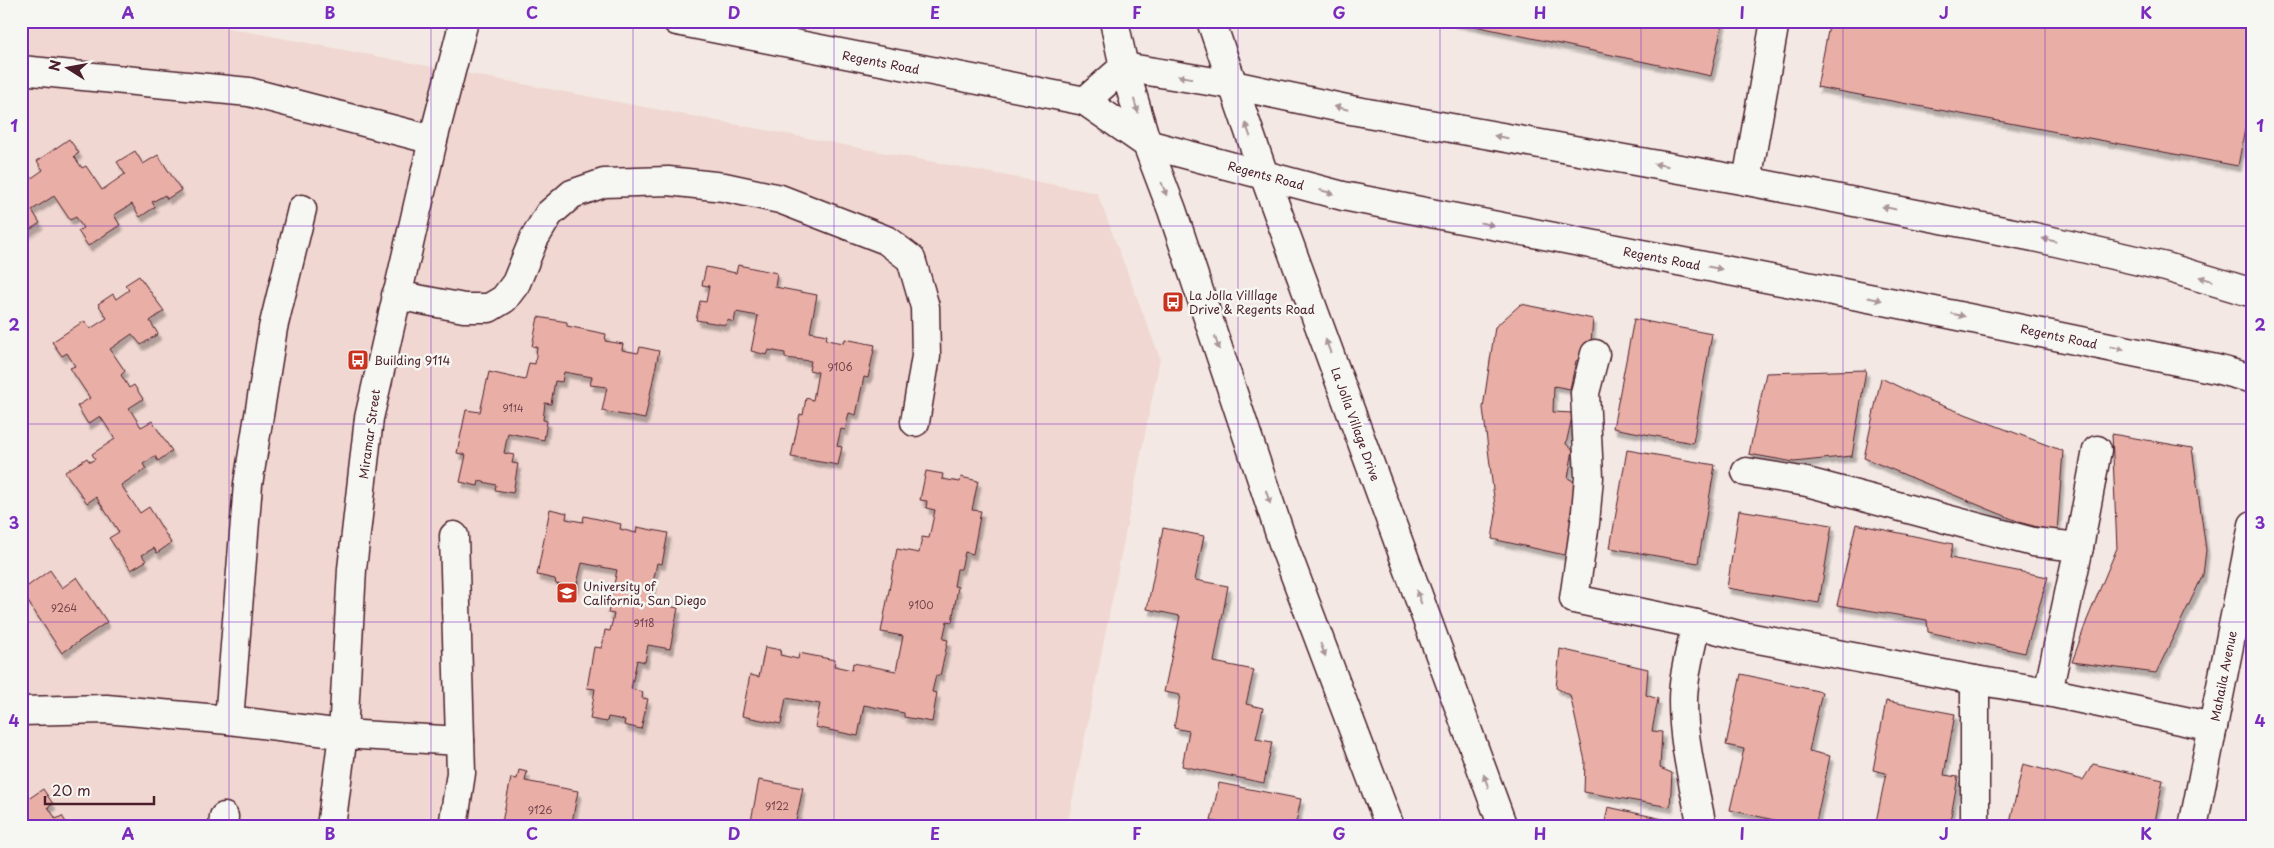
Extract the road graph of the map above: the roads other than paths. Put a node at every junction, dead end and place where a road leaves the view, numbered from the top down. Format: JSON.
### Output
{"nodes":[{"id":1,"x":464,"y":21,"type":"edge"},
{"id":2,"x":677,"y":21,"type":"edge"},
{"id":3,"x":1114,"y":21,"type":"edge"},
{"id":4,"x":1211,"y":21,"type":"edge"},
{"id":5,"x":1774,"y":21,"type":"edge"},
{"id":6,"x":1124,"y":68,"type":"junction"},
{"id":7,"x":21,"y":70,"type":"edge"},
{"id":8,"x":1233,"y":85,"type":"junction"},
{"id":9,"x":1085,"y":101,"type":"junction"},
{"id":10,"x":433,"y":140,"type":"junction"},
{"id":11,"x":1147,"y":144,"type":"junction"},
{"id":12,"x":1264,"y":175,"type":"junction"},
{"id":13,"x":1747,"y":181,"type":"junction"},
{"id":14,"x":302,"y":209,"type":"dead end"},
{"id":15,"x":2253,"y":293,"type":"edge"},
{"id":16,"x":396,"y":295,"type":"junction"},
{"id":17,"x":1595,"y":354,"type":"dead end"},
{"id":18,"x":2253,"y":380,"type":"edge"},
{"id":19,"x":915,"y":422,"type":"dead end"},
{"id":20,"x":2097,"y":450,"type":"dead end"},
{"id":21,"x":1746,"y":472,"type":"dead end"},
{"id":22,"x":2253,"y":525,"type":"edge"},
{"id":23,"x":454,"y":536,"type":"dead end"},
{"id":24,"x":2079,"y":547,"type":"junction"},
{"id":25,"x":1696,"y":624,"type":"junction"},
{"id":26,"x":1975,"y":680,"type":"junction"},
{"id":27,"x":2048,"y":692,"type":"junction"},
{"id":28,"x":21,"y":711,"type":"edge"},
{"id":29,"x":229,"y":720,"type":"junction"},
{"id":30,"x":2212,"y":727,"type":"junction"},
{"id":31,"x":342,"y":734,"type":"junction"},
{"id":32,"x":460,"y":741,"type":"junction"},
{"id":33,"x":331,"y":827,"type":"edge"},
{"id":34,"x":452,"y":827,"type":"edge"},
{"id":35,"x":1390,"y":827,"type":"edge"},
{"id":36,"x":1503,"y":827,"type":"edge"},
{"id":37,"x":1702,"y":827,"type":"edge"},
{"id":38,"x":1975,"y":827,"type":"edge"},
{"id":39,"x":2193,"y":827,"type":"edge"}],
"edges":[{"from":1,"to":10,"type":"main road","name":"Miramar Street"},
{"from":2,"to":9,"type":"main road","name":"Regents Road"},
{"from":3,"to":6,"type":"main road"},
{"from":4,"to":8,"type":"main road","name":"La Jolla Village Drive"},
{"from":5,"to":13,"type":"main road"},
{"from":8,"to":6,"type":"main road","one_way":true},
{"from":6,"to":9,"type":"main road"},
{"from":6,"to":11,"type":"main road","one_way":true},
{"from":7,"to":10,"type":"main road"},
{"from":12,"to":8,"type":"main road","name":"La Jolla Village Drive","one_way":true},
{"from":13,"to":8,"type":"main road","one_way":true},
{"from":9,"to":11,"type":"main road","name":"Regents Road"},
{"from":10,"to":16,"type":"main road","name":"Miramar Street"},
{"from":11,"to":12,"type":"main road","name":"Regents Road"},
{"from":11,"to":35,"type":"main road","one_way":true},
{"from":12,"to":18,"type":"main road","name":"Regents Road","one_way":true},
{"from":36,"to":12,"type":"main road","name":"La Jolla Village Drive","one_way":true},
{"from":15,"to":13,"type":"main road","one_way":true},
{"from":14,"to":29,"type":"main road"},
{"from":16,"to":19,"type":"main road"},
{"from":16,"to":31,"type":"main road","name":"Miramar Street"},
{"from":17,"to":25,"type":"main road"},
{"from":20,"to":24,"type":"main road"},
{"from":21,"to":24,"type":"main road"},
{"from":22,"to":30,"type":"main road","name":"Mahaila Avenue"},
{"from":23,"to":32,"type":"main road"},
{"from":24,"to":27,"type":"main road"},
{"from":25,"to":26,"type":"main road"},
{"from":25,"to":37,"type":"main road"},
{"from":26,"to":27,"type":"main road"},
{"from":26,"to":38,"type":"main road"},
{"from":27,"to":30,"type":"main road"},
{"from":28,"to":29,"type":"main road"},
{"from":29,"to":31,"type":"main road"},
{"from":30,"to":39,"type":"main road","name":"Mahaila Avenue"},
{"from":31,"to":32,"type":"main road"},
{"from":31,"to":33,"type":"main road","name":"Miramar Street"},
{"from":32,"to":34,"type":"main road"}]}
